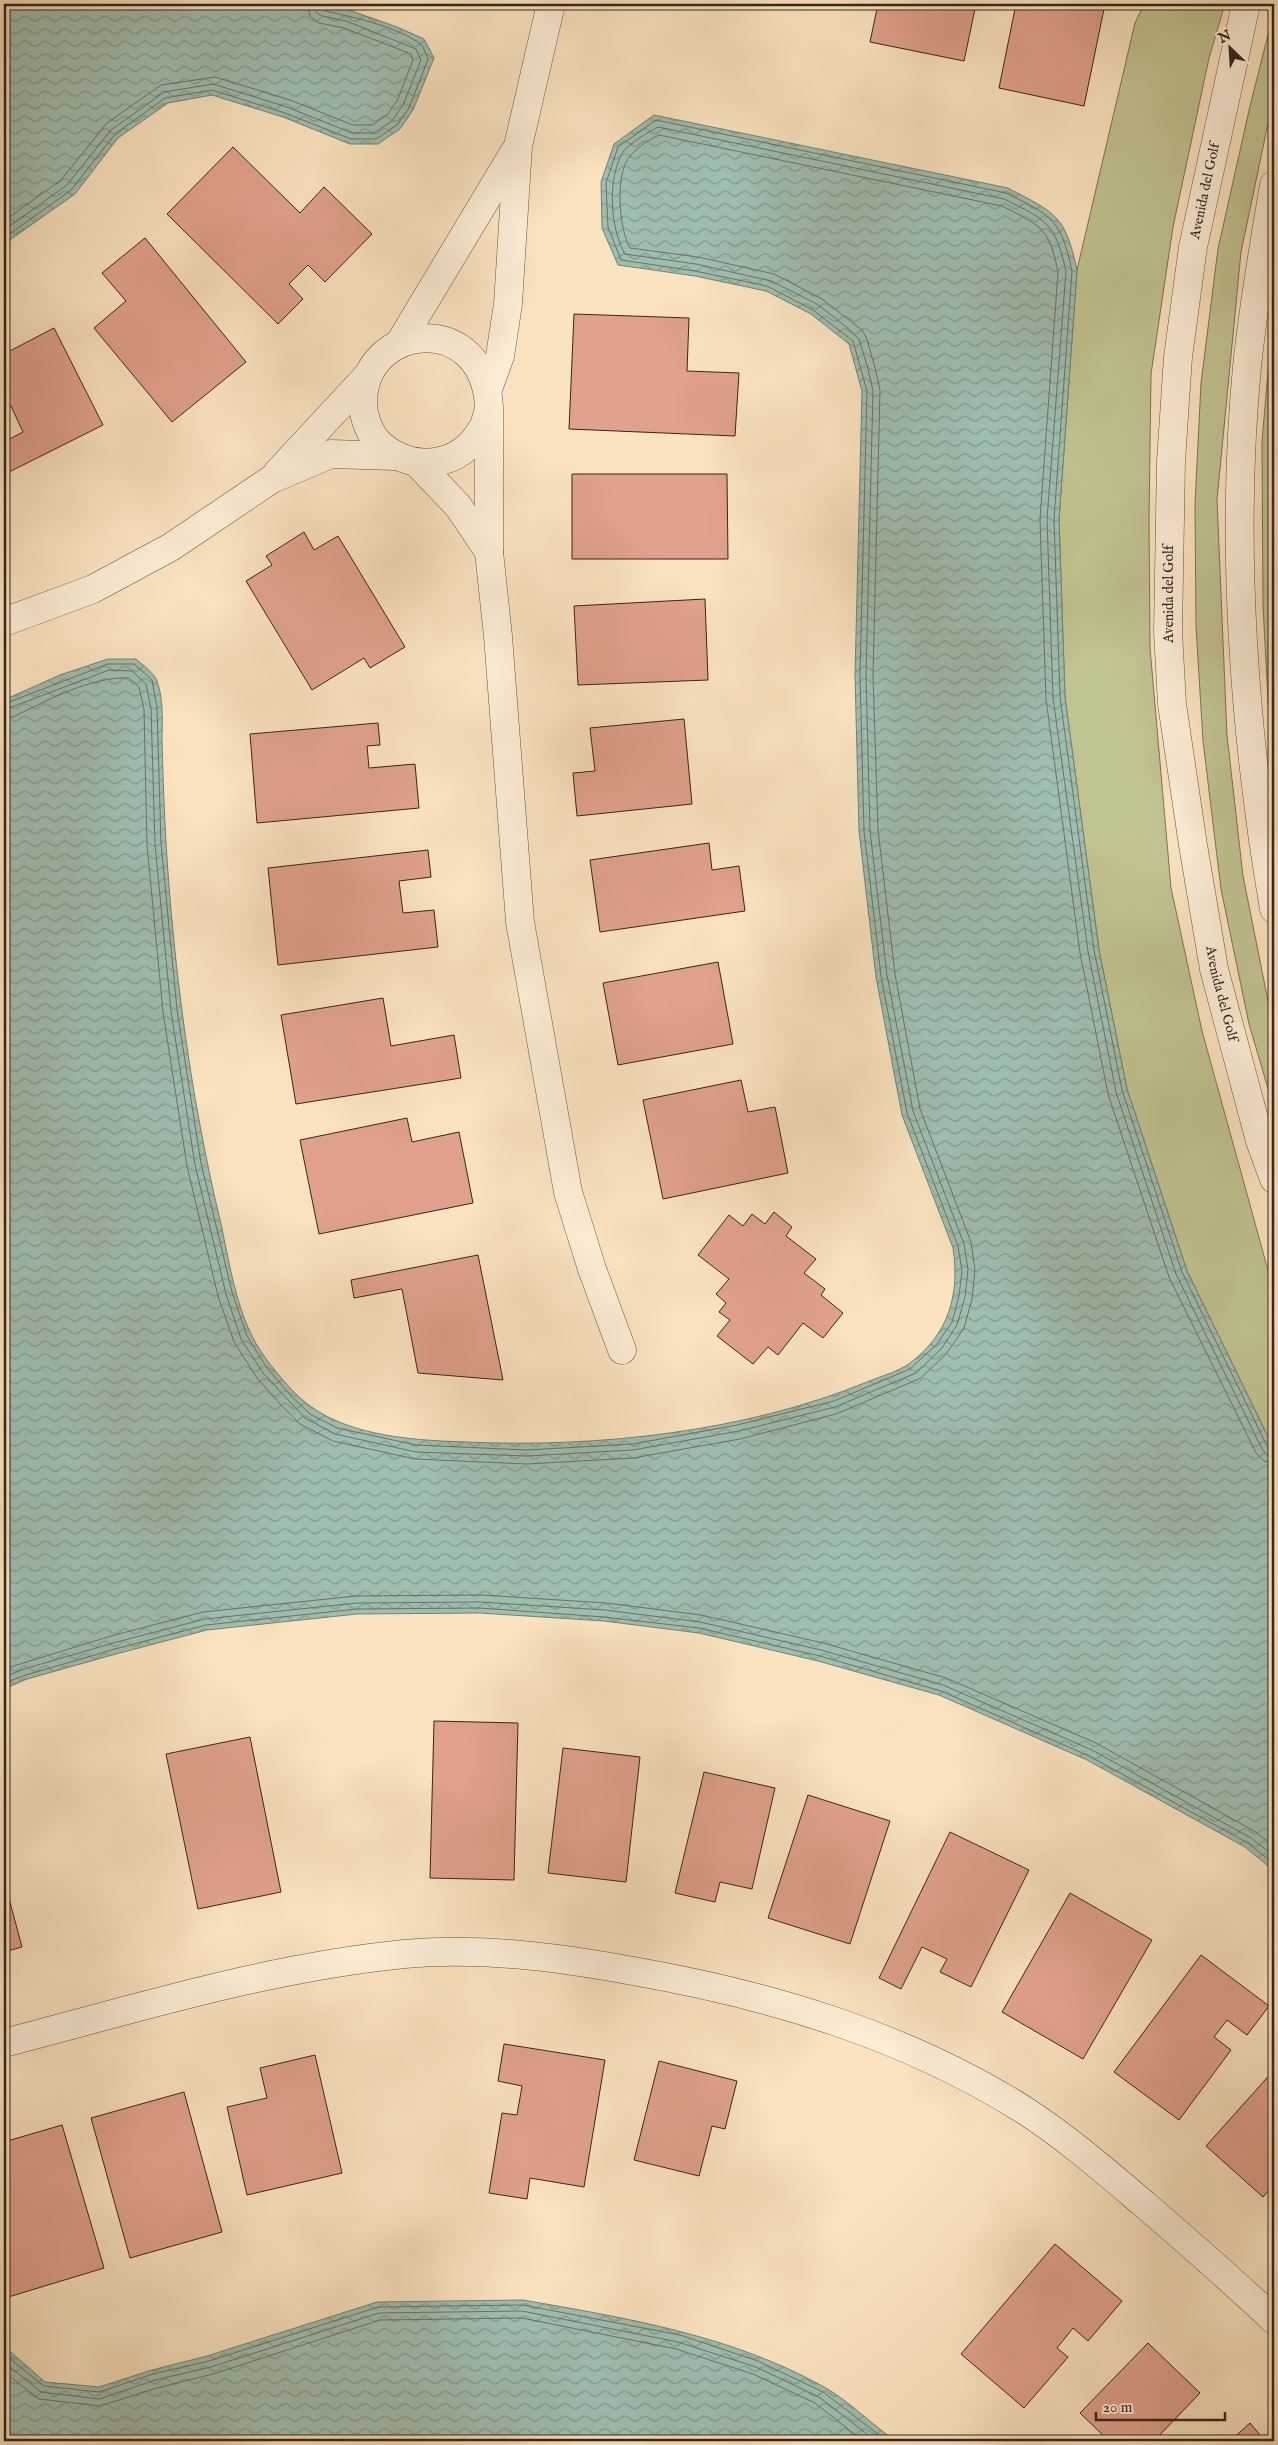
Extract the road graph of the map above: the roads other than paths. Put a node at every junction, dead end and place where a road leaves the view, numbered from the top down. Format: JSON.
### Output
{"nodes":[{"id":1,"x":552,"y":4,"type":"edge"},
{"id":2,"x":1246,"y":4,"type":"edge"},
{"id":3,"x":518,"y":146,"type":"junction"},
{"id":4,"x":1274,"y":184,"type":"edge"},
{"id":5,"x":399,"y":344,"type":"junction"},
{"id":6,"x":369,"y":374,"type":"junction"},
{"id":7,"x":489,"y":398,"type":"junction"},
{"id":8,"x":405,"y":460,"type":"junction"},
{"id":9,"x":272,"y":479,"type":"junction"},
{"id":10,"x":489,"y":552,"type":"junction"},
{"id":11,"x":4,"y":622,"type":"edge"},
{"id":12,"x":1274,"y":909,"type":"edge"},
{"id":13,"x":1274,"y":1179,"type":"edge"},
{"id":14,"x":622,"y":1350,"type":"dead end"},
{"id":15,"x":4,"y":2042,"type":"edge"},
{"id":16,"x":1274,"y":2320,"type":"edge"}],
"edges":[{"from":1,"to":3,"type":"street"},
{"from":2,"to":13,"type":"street","name":"Avenida del Golf"},
{"from":3,"to":5,"type":"street"},
{"from":3,"to":7,"type":"street"},
{"from":4,"to":12,"type":"street"},
{"from":5,"to":6,"type":"street"},
{"from":5,"to":7,"type":"street"},
{"from":6,"to":8,"type":"street"},
{"from":6,"to":9,"type":"street"},
{"from":7,"to":8,"type":"street"},
{"from":7,"to":10,"type":"street"},
{"from":8,"to":9,"type":"street"},
{"from":8,"to":10,"type":"street"},
{"from":9,"to":11,"type":"street"},
{"from":10,"to":14,"type":"street"},
{"from":15,"to":16,"type":"street"}]}
